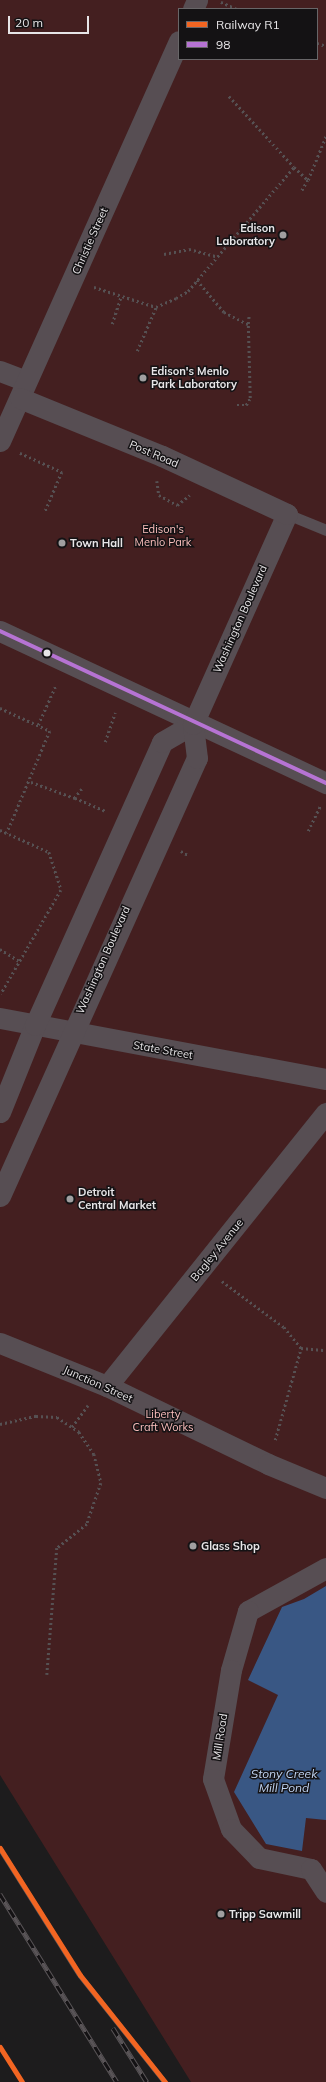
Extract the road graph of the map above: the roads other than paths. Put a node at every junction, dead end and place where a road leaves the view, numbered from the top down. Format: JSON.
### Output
{"nodes":[{"id":1,"x":178,"y":43,"type":"edge"},
{"id":2,"x":0,"y":371,"type":"edge"},
{"id":3,"x":23,"y":389,"type":"junction"},
{"id":4,"x":7,"y":446,"type":"edge"},
{"id":5,"x":286,"y":514,"type":"junction"},
{"id":6,"x":326,"y":530,"type":"edge"},
{"id":7,"x":0,"y":631,"type":"edge"},
{"id":8,"x":193,"y":724,"type":"junction"},
{"id":9,"x":324,"y":793,"type":"edge"},
{"id":10,"x":0,"y":1018,"type":"edge"},
{"id":11,"x":35,"y":1025,"type":"junction"},
{"id":12,"x":70,"y":1033,"type":"junction"},
{"id":13,"x":326,"y":1079,"type":"edge"},
{"id":14,"x":0,"y":1112,"type":"edge"},
{"id":15,"x":326,"y":1113,"type":"edge"},
{"id":16,"x":0,"y":1196,"type":"edge"},
{"id":17,"x":0,"y":1343,"type":"edge"},
{"id":18,"x":106,"y":1386,"type":"junction"},
{"id":19,"x":326,"y":1488,"type":"edge"},
{"id":20,"x":326,"y":1568,"type":"edge"},
{"id":21,"x":326,"y":1892,"type":"edge"}],
"edges":[{"from":1,"to":3,"type":"street","name":"Christie Street"},
{"from":2,"to":3,"type":"street","name":"Post Road"},
{"from":3,"to":4,"type":"street","name":"Christie Street"},
{"from":3,"to":5,"type":"street","name":"Post Road"},
{"from":5,"to":6,"type":"lane"},
{"from":5,"to":8,"type":"street","name":"Washington Boulevard"},
{"from":7,"to":8,"type":"street"},
{"from":8,"to":9,"type":"street"},
{"from":8,"to":11,"type":"street"},
{"from":8,"to":12,"type":"street","name":"Washington Boulevard"},
{"from":10,"to":11,"type":"street","name":"State Street"},
{"from":11,"to":12,"type":"street","name":"State Street"},
{"from":11,"to":14,"type":"street"},
{"from":12,"to":13,"type":"street","name":"State Street"},
{"from":12,"to":16,"type":"street","name":"Washington Boulevard"},
{"from":15,"to":18,"type":"street","name":"Bagley Avenue"},
{"from":17,"to":18,"type":"street","name":"Junction Street"},
{"from":18,"to":19,"type":"street","name":"Junction Street"},
{"from":20,"to":21,"type":"street","name":"Mill Road"}]}
